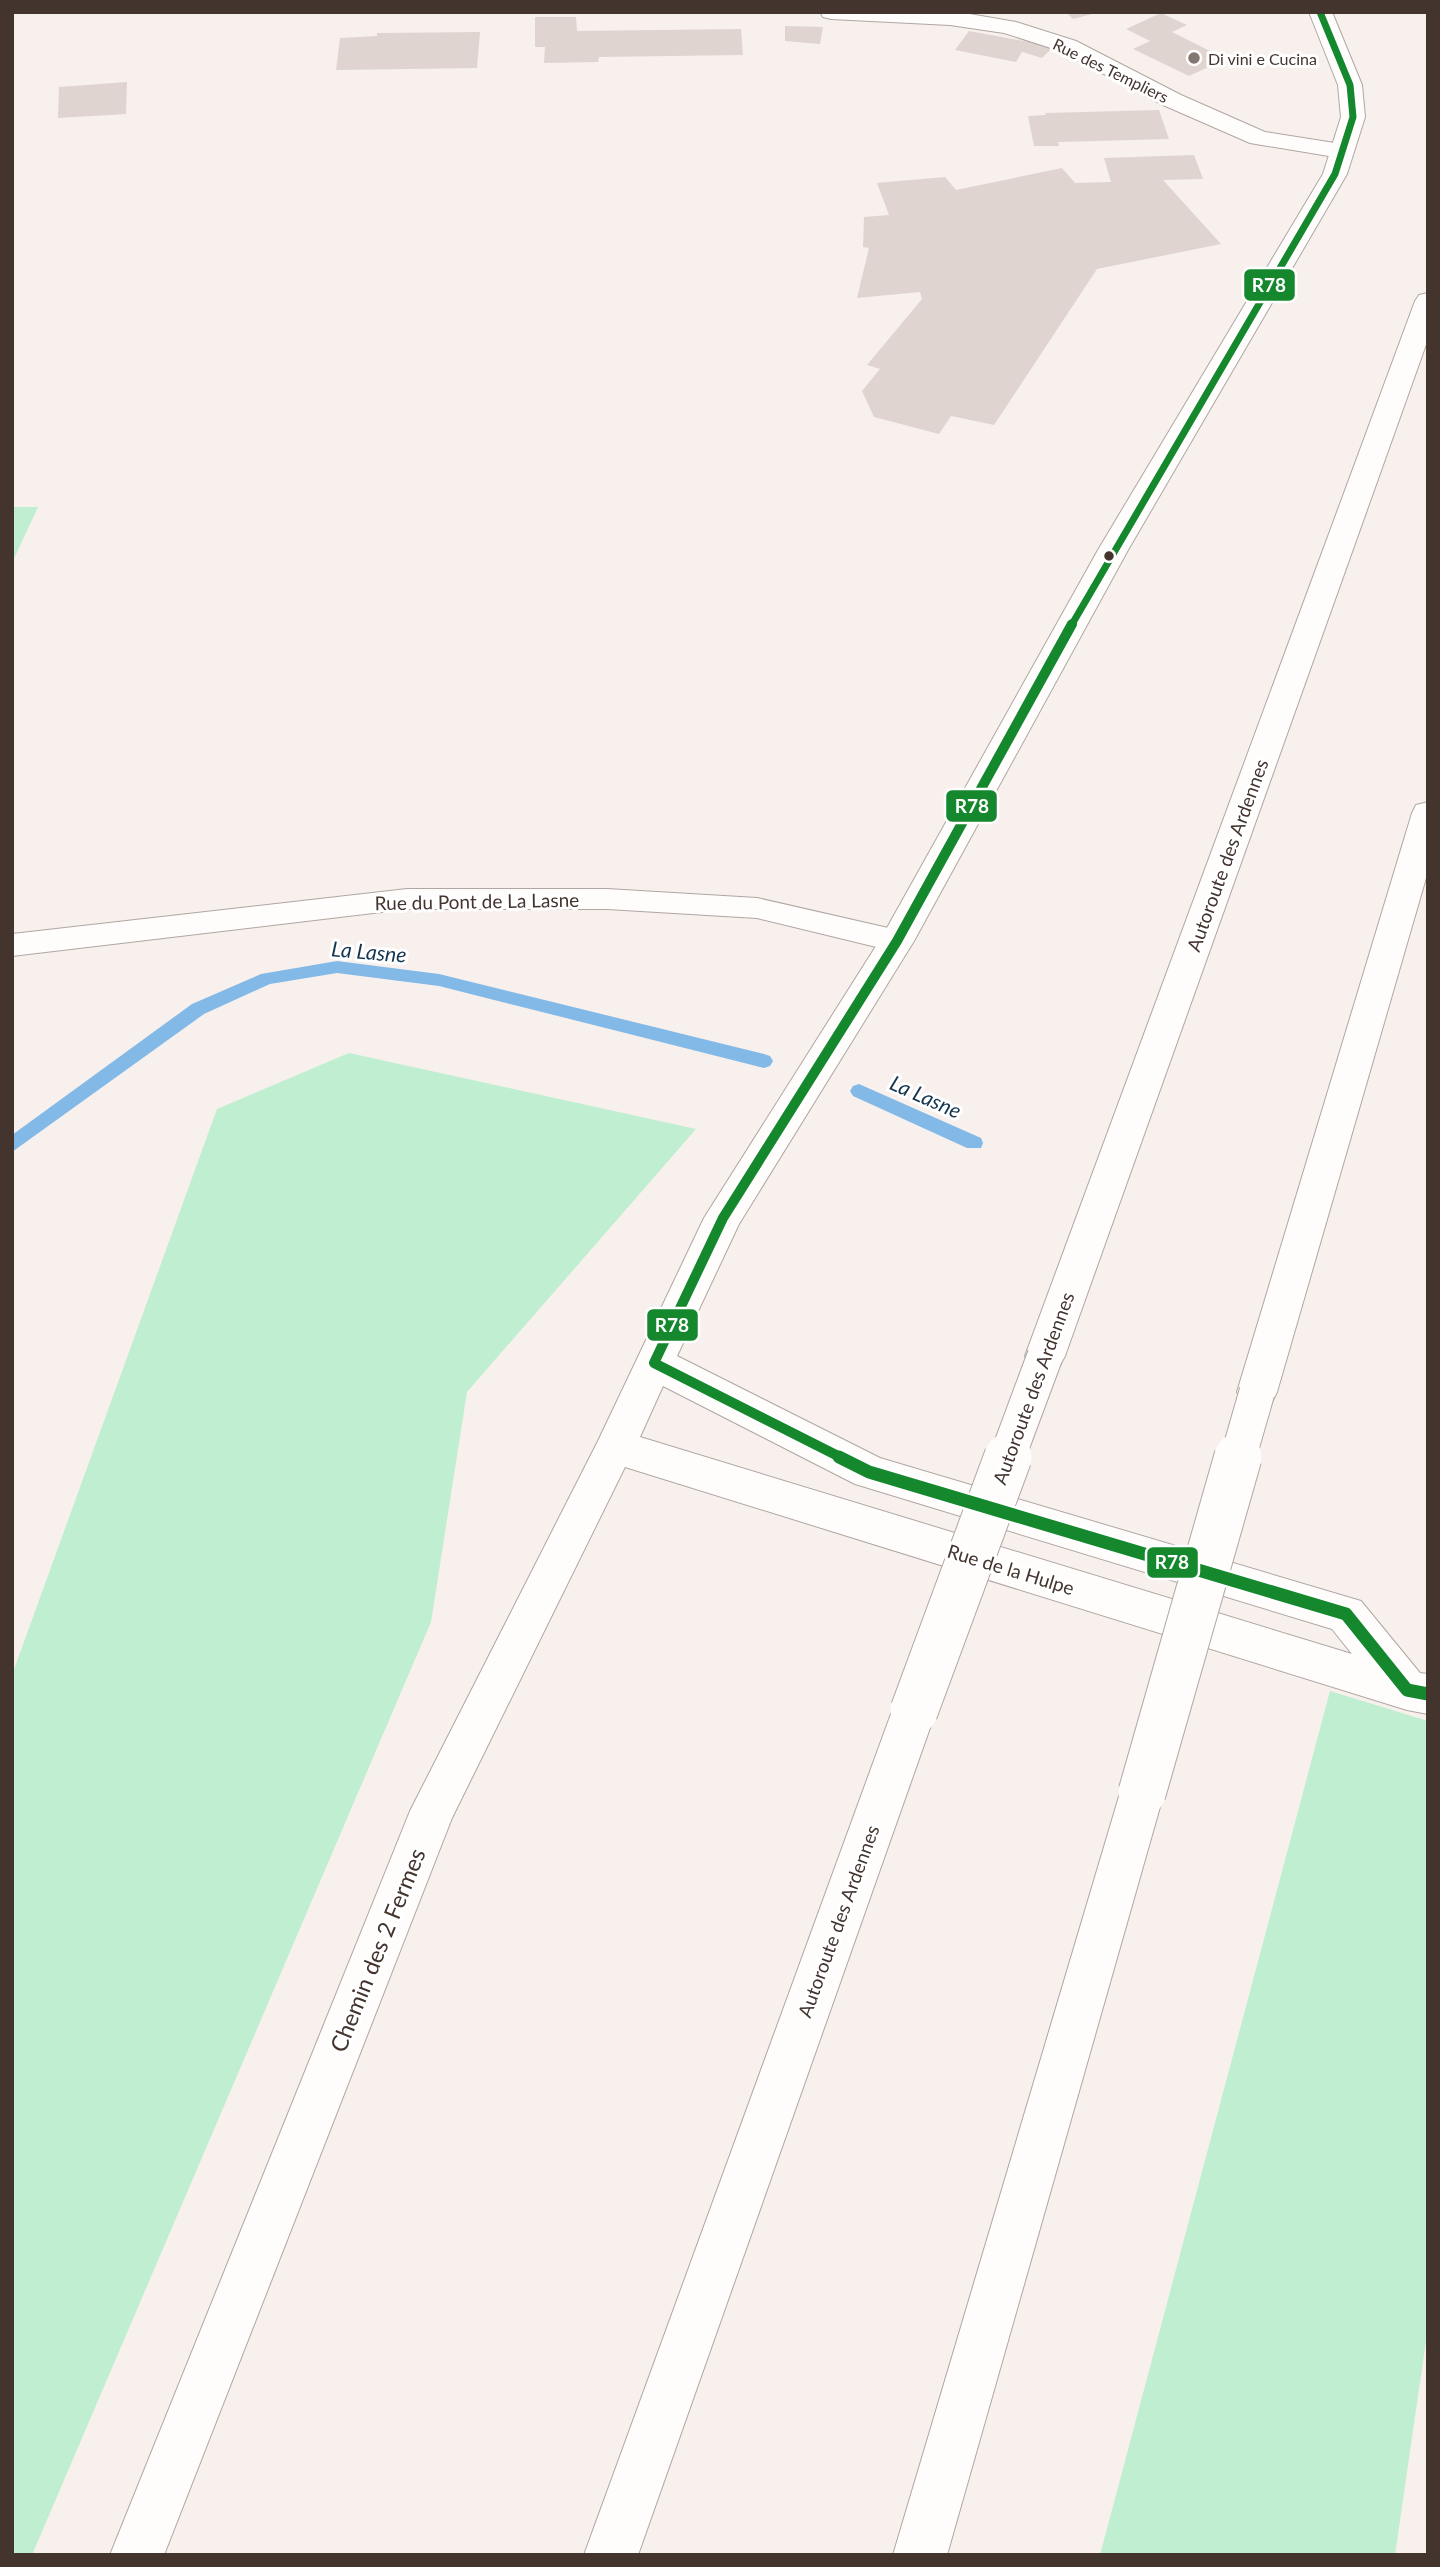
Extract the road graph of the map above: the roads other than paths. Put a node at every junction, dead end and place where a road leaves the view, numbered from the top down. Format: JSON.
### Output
{"nodes":[{"id":1,"x":831,"y":12,"type":"edge"},
{"id":2,"x":1320,"y":12,"type":"edge"},
{"id":3,"x":1341,"y":151,"type":"junction"},
{"id":4,"x":1428,"y":301,"type":"edge"},
{"id":5,"x":1428,"y":813,"type":"edge"},
{"id":6,"x":897,"y":941,"type":"junction"},
{"id":7,"x":12,"y":944,"type":"edge"},
{"id":8,"x":654,"y":1363,"type":"junction"},
{"id":9,"x":615,"y":1447,"type":"junction"},
{"id":10,"x":1417,"y":1692,"type":"edge"},
{"id":11,"x":137,"y":2555,"type":"edge"},
{"id":12,"x":611,"y":2555,"type":"edge"},
{"id":13,"x":920,"y":2555,"type":"edge"}],
"edges":[{"from":1,"to":3,"type":"main road","name":"Rue des Templiers"},
{"from":2,"to":3,"type":"main road","name":"Chemin des 2 Fermes"},
{"from":3,"to":6,"type":"main road","name":"Chemin des 2 Fermes"},
{"from":4,"to":12,"type":"main road","name":"Autoroute des Ardennes","bridge":true},
{"from":5,"to":13,"type":"main road","bridge":true},
{"from":6,"to":7,"type":"lane","name":"Rue du Pont de La Lasne"},
{"from":6,"to":8,"type":"main road","name":"Chemin des 2 Fermes"},
{"from":8,"to":9,"type":"main road","name":"Chemin des 2 Fermes"},
{"from":8,"to":10,"type":"main road"},
{"from":9,"to":10,"type":"main road","name":"Rue de la Hulpe"},
{"from":9,"to":11,"type":"main road","name":"Chemin des 2 Fermes"}]}
